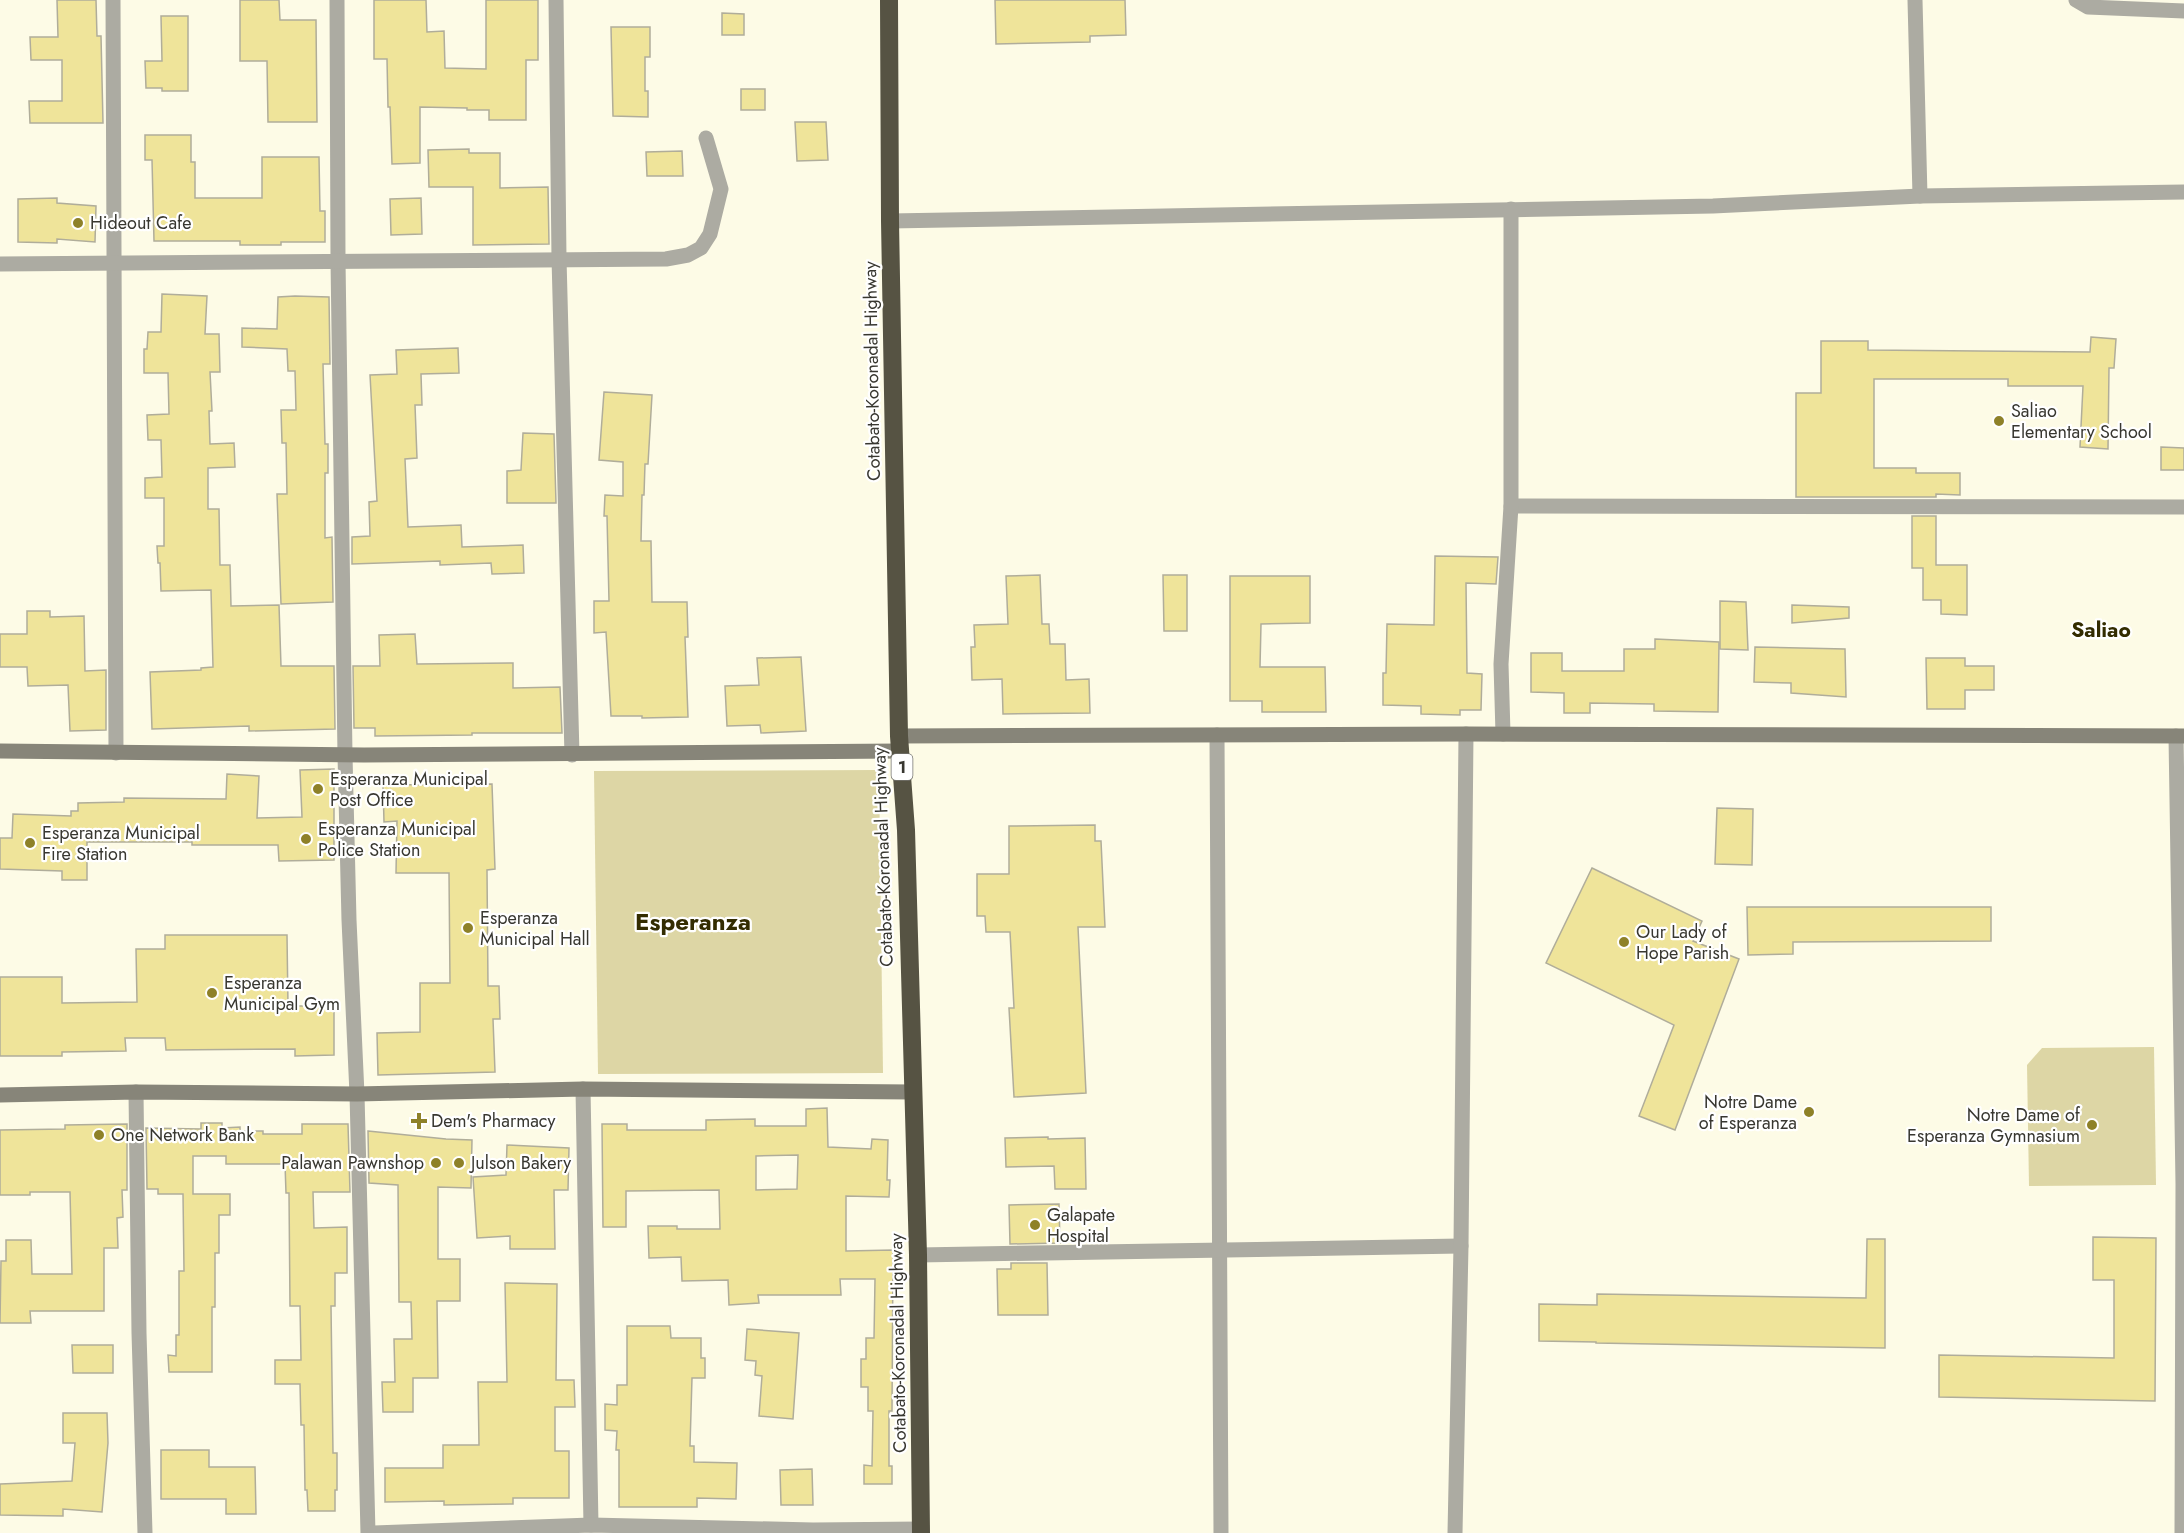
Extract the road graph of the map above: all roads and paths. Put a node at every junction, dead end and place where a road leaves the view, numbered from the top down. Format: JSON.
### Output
{"nodes":[{"id":1,"x":113,"y":0,"type":"edge"},
{"id":2,"x":338,"y":0,"type":"edge"},
{"id":3,"x":556,"y":0,"type":"edge"},
{"id":4,"x":890,"y":0,"type":"edge"},
{"id":5,"x":1915,"y":0,"type":"edge"},
{"id":6,"x":2076,"y":0,"type":"edge"},
{"id":7,"x":2184,"y":11,"type":"edge"},
{"id":8,"x":706,"y":138,"type":"dead end"},
{"id":9,"x":2184,"y":192,"type":"edge"},
{"id":10,"x":1920,"y":196,"type":"junction"},
{"id":11,"x":1511,"y":209,"type":"junction"},
{"id":12,"x":890,"y":221,"type":"junction"},
{"id":13,"x":559,"y":258,"type":"junction"},
{"id":14,"x":338,"y":260,"type":"junction"},
{"id":15,"x":116,"y":263,"type":"junction"},
{"id":16,"x":0,"y":264,"type":"edge"},
{"id":17,"x":1511,"y":506,"type":"junction"},
{"id":18,"x":2184,"y":507,"type":"edge"},
{"id":19,"x":1466,"y":734,"type":"junction"},
{"id":20,"x":1503,"y":734,"type":"junction"},
{"id":21,"x":1217,"y":735,"type":"junction"},
{"id":22,"x":2180,"y":736,"type":"edge"},
{"id":23,"x":900,"y":743,"type":"junction"},
{"id":24,"x":0,"y":751,"type":"edge"},
{"id":25,"x":116,"y":753,"type":"junction"},
{"id":26,"x":345,"y":755,"type":"junction"},
{"id":27,"x":572,"y":755,"type":"junction"},
{"id":28,"x":2181,"y":969,"type":"edge"},
{"id":29,"x":583,"y":1089,"type":"junction"},
{"id":30,"x":136,"y":1092,"type":"junction"},
{"id":31,"x":913,"y":1092,"type":"junction"},
{"id":32,"x":357,"y":1094,"type":"junction"},
{"id":33,"x":0,"y":1095,"type":"edge"},
{"id":34,"x":2183,"y":1184,"type":"edge"},
{"id":35,"x":1461,"y":1246,"type":"junction"},
{"id":36,"x":1219,"y":1249,"type":"junction"},
{"id":37,"x":918,"y":1255,"type":"junction"},
{"id":38,"x":591,"y":1525,"type":"junction"},
{"id":39,"x":813,"y":1531,"type":"edge"},
{"id":40,"x":921,"y":1531,"type":"edge"},
{"id":41,"x":145,"y":1533,"type":"edge"},
{"id":42,"x":368,"y":1533,"type":"edge"},
{"id":43,"x":374,"y":1533,"type":"edge"},
{"id":44,"x":1221,"y":1533,"type":"edge"},
{"id":45,"x":1455,"y":1533,"type":"edge"},
{"id":46,"x":2182,"y":1533,"type":"edge"}],
"edges":[{"from":1,"to":15,"type":"street"},
{"from":2,"to":14,"type":"street"},
{"from":3,"to":13,"type":"street"},
{"from":4,"to":12,"type":"highway","name":"Cotabato-Koronadal Highway","number":"1"},
{"from":5,"to":10,"type":"street"},
{"from":6,"to":7,"type":"street"},
{"from":8,"to":13,"type":"street"},
{"from":9,"to":10,"type":"street"},
{"from":10,"to":11,"type":"street"},
{"from":11,"to":12,"type":"street"},
{"from":11,"to":17,"type":"street"},
{"from":12,"to":23,"type":"highway","name":"Cotabato-Koronadal Highway","number":"1"},
{"from":13,"to":14,"type":"street"},
{"from":13,"to":27,"type":"street"},
{"from":14,"to":15,"type":"street"},
{"from":14,"to":26,"type":"street"},
{"from":15,"to":16,"type":"street"},
{"from":15,"to":25,"type":"street"},
{"from":17,"to":18,"type":"street"},
{"from":17,"to":20,"type":"street"},
{"from":19,"to":20,"type":"street"},
{"from":19,"to":21,"type":"street"},
{"from":19,"to":35,"type":"street"},
{"from":20,"to":22,"type":"street"},
{"from":21,"to":23,"type":"street"},
{"from":21,"to":36,"type":"street"},
{"from":22,"to":28,"type":"street"},
{"from":23,"to":27,"type":"street"},
{"from":23,"to":31,"type":"highway","name":"Cotabato-Koronadal Highway","number":"1"},
{"from":24,"to":25,"type":"street"},
{"from":25,"to":26,"type":"street"},
{"from":26,"to":27,"type":"street"},
{"from":26,"to":32,"type":"street"},
{"from":28,"to":34,"type":"street"},
{"from":29,"to":31,"type":"street"},
{"from":29,"to":32,"type":"street"},
{"from":29,"to":38,"type":"street"},
{"from":30,"to":32,"type":"street"},
{"from":30,"to":33,"type":"street"},
{"from":30,"to":41,"type":"street"},
{"from":31,"to":37,"type":"highway","name":"Cotabato-Koronadal Highway","number":"1"},
{"from":32,"to":42,"type":"street"},
{"from":34,"to":46,"type":"street"},
{"from":35,"to":36,"type":"street"},
{"from":35,"to":45,"type":"street"},
{"from":36,"to":37,"type":"street"},
{"from":36,"to":44,"type":"street"},
{"from":37,"to":40,"type":"highway","name":"Cotabato-Koronadal Highway","number":"1"},
{"from":38,"to":39,"type":"street"},
{"from":38,"to":43,"type":"street"},
{"from":39,"to":40,"type":"street"}]}
